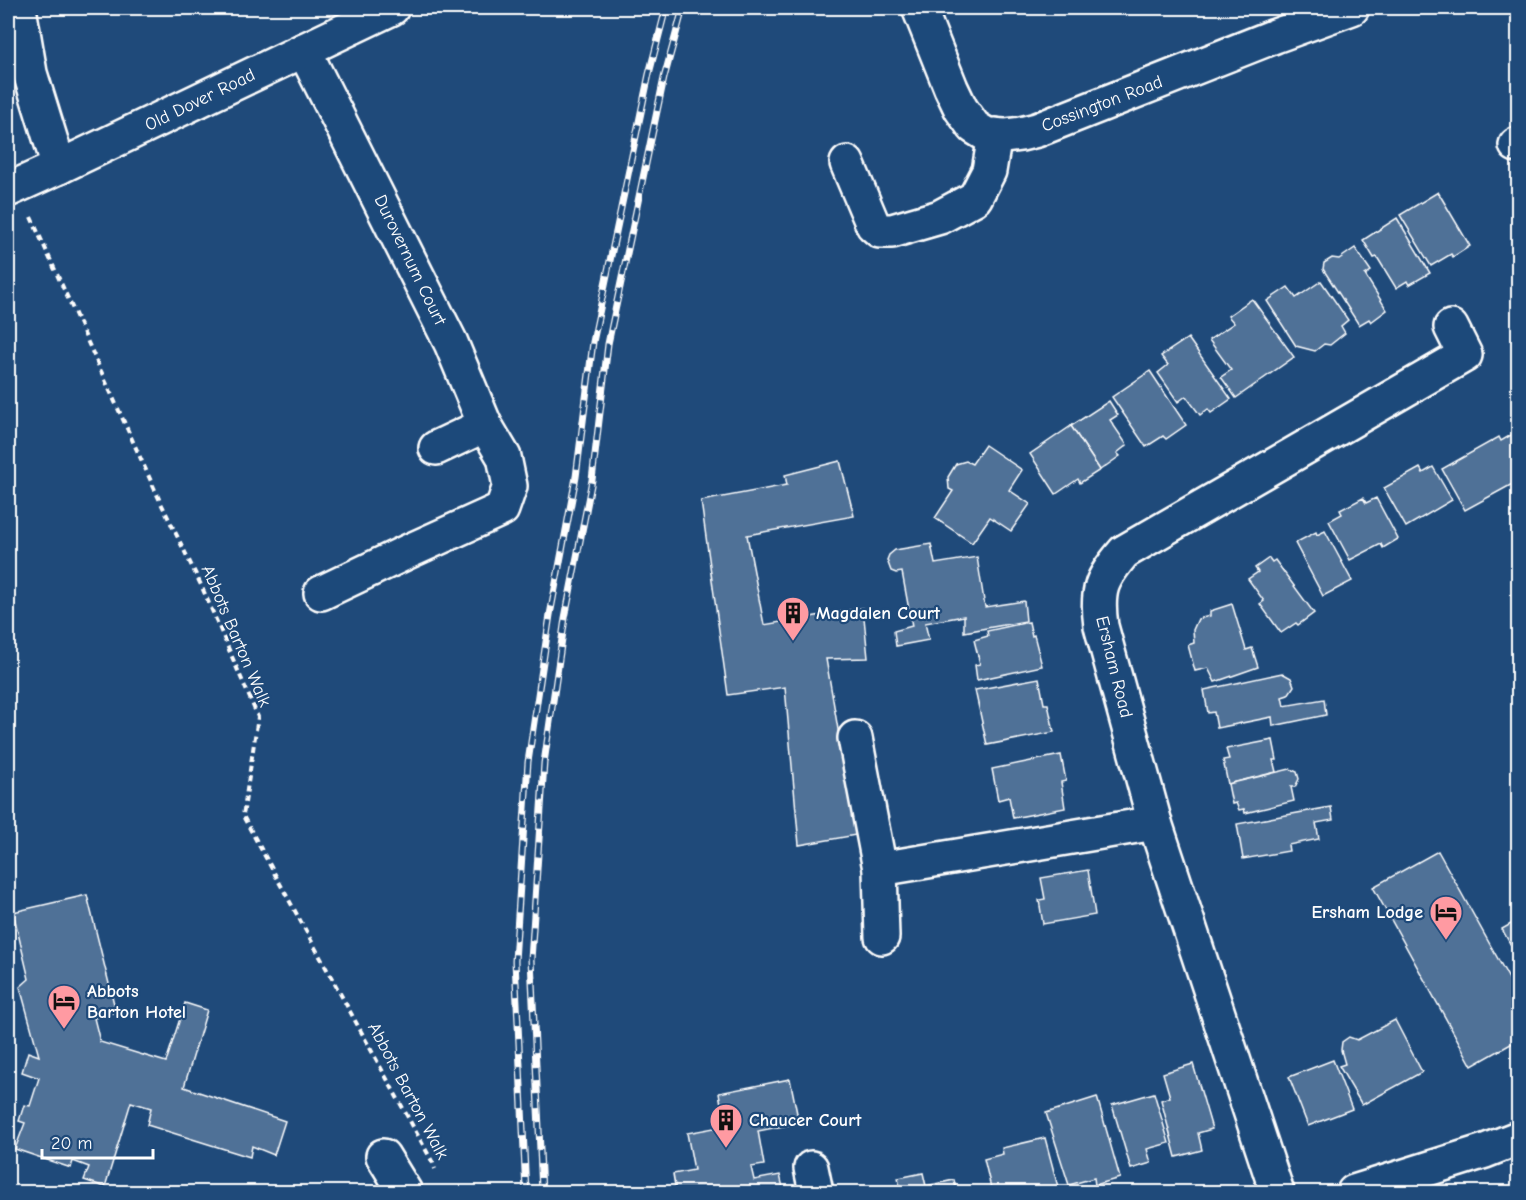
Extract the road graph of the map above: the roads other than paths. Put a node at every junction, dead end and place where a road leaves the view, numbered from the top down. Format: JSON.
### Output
{"nodes":[{"id":1,"x":19,"y":8,"type":"edge"},
{"id":2,"x":392,"y":8,"type":"edge"},
{"id":3,"x":919,"y":8,"type":"edge"},
{"id":4,"x":1352,"y":8,"type":"edge"},
{"id":5,"x":304,"y":50,"type":"junction"},
{"id":6,"x":994,"y":135,"type":"junction"},
{"id":7,"x":847,"y":163,"type":"dead end"},
{"id":8,"x":59,"y":167,"type":"junction"},
{"id":9,"x":8,"y":190,"type":"edge"},
{"id":10,"x":1451,"y":327,"type":"dead end"},
{"id":11,"x":485,"y":425,"type":"junction"},
{"id":12,"x":436,"y":448,"type":"dead end"},
{"id":13,"x":321,"y":594,"type":"dead end"},
{"id":14,"x":855,"y":738,"type":"dead end"},
{"id":15,"x":1155,"y":823,"type":"junction"},
{"id":16,"x":880,"y":869,"type":"junction"},
{"id":17,"x":882,"y":937,"type":"dead end"},
{"id":18,"x":1518,"y":1138,"type":"edge"},
{"id":19,"x":383,"y":1156,"type":"dead end"},
{"id":20,"x":405,"y":1192,"type":"edge"},
{"id":21,"x":1277,"y":1192,"type":"edge"},
{"id":22,"x":1354,"y":1192,"type":"edge"}],
"edges":[{"from":1,"to":8,"type":"street"},
{"from":2,"to":5,"type":"street","name":"Old Dover Road"},
{"from":3,"to":6,"type":"street"},
{"from":4,"to":6,"type":"street","name":"Cossington Road"},
{"from":5,"to":8,"type":"street","name":"Old Dover Road"},
{"from":5,"to":11,"type":"street","name":"Durovernum Court"},
{"from":6,"to":7,"type":"street"},
{"from":8,"to":9,"type":"street","name":"Old Dover Road"},
{"from":10,"to":15,"type":"street","name":"Ersham Road"},
{"from":11,"to":12,"type":"street"},
{"from":11,"to":13,"type":"street","name":"Durovernum Court"},
{"from":14,"to":16,"type":"street"},
{"from":15,"to":16,"type":"street"},
{"from":15,"to":21,"type":"street","name":"Ersham Road"},
{"from":16,"to":17,"type":"street"},
{"from":18,"to":22,"type":"street"},
{"from":19,"to":20,"type":"street"}]}
